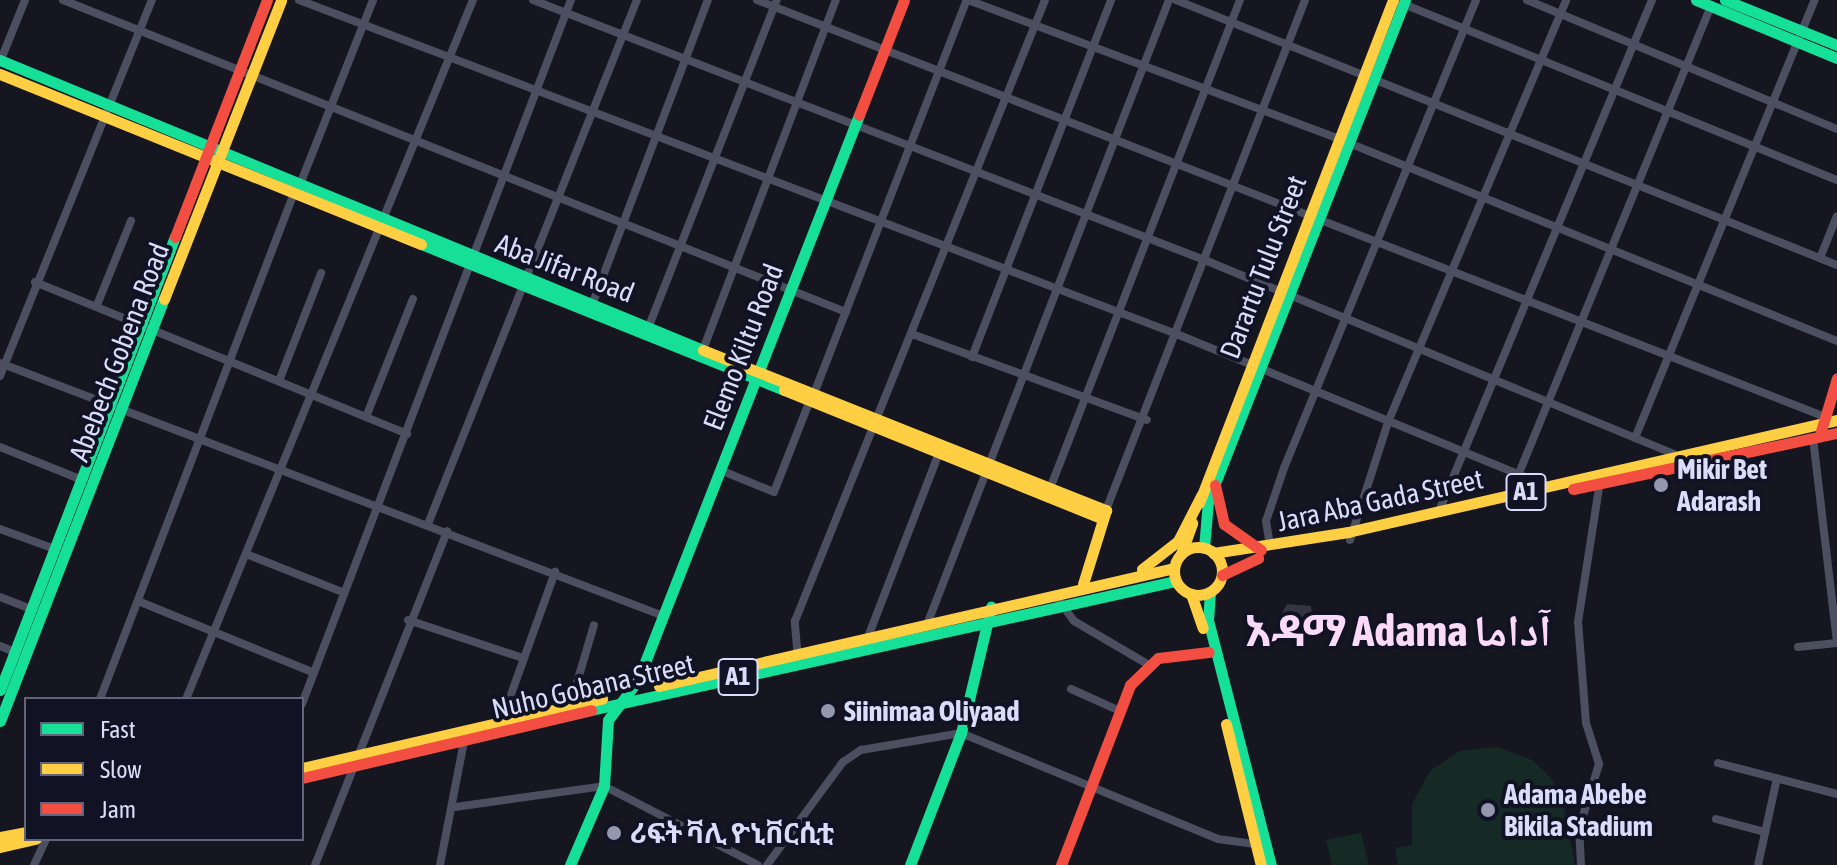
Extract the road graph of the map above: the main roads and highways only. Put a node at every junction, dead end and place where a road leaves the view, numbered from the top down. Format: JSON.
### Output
{"nodes":[{"id":1,"x":267,"y":0,"type":"edge"},
{"id":2,"x":281,"y":0,"type":"edge"},
{"id":3,"x":904,"y":0,"type":"edge"},
{"id":4,"x":1696,"y":0,"type":"edge"},
{"id":5,"x":1725,"y":0,"type":"edge"},
{"id":6,"x":1401,"y":1,"type":"edge"},
{"id":7,"x":1800,"y":36,"type":"junction"},
{"id":8,"x":1837,"y":45,"type":"edge"},
{"id":9,"x":1837,"y":58,"type":"edge"},
{"id":10,"x":0,"y":62,"type":"edge"},
{"id":11,"x":0,"y":74,"type":"edge"},
{"id":12,"x":109,"y":111,"type":"junction"},
{"id":13,"x":216,"y":155,"type":"junction"},
{"id":14,"x":528,"y":286,"type":"junction"},
{"id":15,"x":1255,"y":368,"type":"junction"},
{"id":16,"x":758,"y":373,"type":"junction"},
{"id":17,"x":1837,"y":378,"type":"edge"},
{"id":18,"x":116,"y":408,"type":"junction"},
{"id":19,"x":877,"y":422,"type":"junction"},
{"id":20,"x":1828,"y":426,"type":"edge"},
{"id":21,"x":988,"y":467,"type":"junction"},
{"id":22,"x":1599,"y":478,"type":"junction"},
{"id":23,"x":1215,"y":485,"type":"junction"},
{"id":24,"x":1201,"y":496,"type":"junction"},
{"id":25,"x":1104,"y":515,"type":"junction"},
{"id":26,"x":1349,"y":536,"type":"junction"},
{"id":27,"x":1266,"y":549,"type":"junction"},
{"id":28,"x":1209,"y":550,"type":"junction"},
{"id":29,"x":1181,"y":554,"type":"junction"},
{"id":30,"x":1246,"y":561,"type":"junction"},
{"id":31,"x":1174,"y":568,"type":"junction"},
{"id":32,"x":1137,"y":572,"type":"junction"},
{"id":33,"x":1222,"y":575,"type":"junction"},
{"id":34,"x":1176,"y":581,"type":"junction"},
{"id":35,"x":1083,"y":584,"type":"junction"},
{"id":36,"x":1145,"y":584,"type":"junction"},
{"id":37,"x":1210,"y":592,"type":"junction"},
{"id":38,"x":1191,"y":594,"type":"junction"},
{"id":39,"x":1057,"y":597,"type":"junction"},
{"id":40,"x":992,"y":611,"type":"junction"},
{"id":41,"x":1205,"y":619,"type":"junction"},
{"id":42,"x":1209,"y":652,"type":"junction"},
{"id":43,"x":798,"y":658,"type":"junction"},
{"id":44,"x":1216,"y":664,"type":"junction"},
{"id":45,"x":0,"y":690,"type":"edge"},
{"id":46,"x":619,"y":700,"type":"junction"},
{"id":47,"x":0,"y":721,"type":"edge"},
{"id":48,"x":499,"y":728,"type":"junction"},
{"id":49,"x":357,"y":760,"type":"junction"},
{"id":50,"x":304,"y":768,"type":"edge"},
{"id":51,"x":304,"y":777,"type":"edge"},
{"id":52,"x":24,"y":832,"type":"edge"},
{"id":53,"x":0,"y":837,"type":"edge"},
{"id":54,"x":27,"y":841,"type":"edge"},
{"id":55,"x":1260,"y":845,"type":"junction"},
{"id":56,"x":0,"y":847,"type":"edge"},
{"id":57,"x":570,"y":865,"type":"edge"},
{"id":58,"x":910,"y":865,"type":"edge"},
{"id":59,"x":1061,"y":865,"type":"edge"},
{"id":60,"x":1261,"y":865,"type":"edge"},
{"id":61,"x":1271,"y":865,"type":"edge"}],
"edges":[{"from":1,"to":13,"type":"main road","name":"Abebech Gobena Road"},
{"from":2,"to":13,"type":"main road","name":"Abebech Gobena Road"},
{"from":3,"to":16,"type":"main road","name":"Elemo Kiltu Road"},
{"from":4,"to":7,"type":"main road"},
{"from":5,"to":7,"type":"main road"},
{"from":6,"to":15,"type":"main road","name":"Darartu Tulu Street"},
{"from":7,"to":8,"type":"main road"},
{"from":7,"to":9,"type":"main road"},
{"from":10,"to":12,"type":"main road","name":"Aba Jifar Road"},
{"from":11,"to":12,"type":"main road","name":"Aba Jifar Road"},
{"from":12,"to":13,"type":"main road","name":"Aba Jifar Road"},
{"from":13,"to":14,"type":"main road","name":"Aba Jifar Road"},
{"from":13,"to":18,"type":"main road","name":"Abebech Gobena Road"},
{"from":14,"to":16,"type":"main road","name":"Aba Jifar Road"},
{"from":14,"to":16,"type":"main road","name":"Aba Jifar Road"},
{"from":15,"to":23,"type":"main road","name":"Darartu Tulu Street"},
{"from":15,"to":24,"type":"main road","name":"Darartu Tulu Street"},
{"from":16,"to":19,"type":"main road","name":"Aba Jifar Road"},
{"from":16,"to":46,"type":"main road","name":"Elemo Kiltu Road"},
{"from":17,"to":20,"type":"main road"},
{"from":18,"to":45,"type":"main road","name":"Abebech Gobena Road"},
{"from":18,"to":47,"type":"main road","name":"Abebech Gobena Road"},
{"from":19,"to":21,"type":"main road","name":"Aba Jifar Road"},
{"from":19,"to":21,"type":"main road","name":"Aba Jifar Road"},
{"from":20,"to":22,"type":"main road","name":"Jara Aba Gada Street","number":"A1"},
{"from":20,"to":22,"type":"main road","name":"Jara Aba Gada Street","number":"A1"},
{"from":21,"to":25,"type":"main road","name":"Aba Jifar Road"},
{"from":21,"to":25,"type":"main road","name":"Aba Jifar Road"},
{"from":22,"to":26,"type":"main road","name":"Jara Aba Gada Street","number":"A1"},
{"from":22,"to":26,"type":"main road","name":"Jara Aba Gada Street","number":"A1"},
{"from":23,"to":27,"type":"main road"},
{"from":23,"to":28,"type":"main road","name":"Darartu Tulu Street"},
{"from":24,"to":29,"type":"main road","name":"Darartu Tulu Street"},
{"from":24,"to":32,"type":"main road"},
{"from":25,"to":35,"type":"main road"},
{"from":26,"to":27,"type":"main road","name":"Jara Aba Gada Street","number":"A1"},
{"from":26,"to":30,"type":"main road","name":"Jara Aba Gada Street","number":"A1"},
{"from":27,"to":28,"type":"main road","name":"Jara Aba Gada Street","number":"A1"},
{"from":28,"to":29,"type":"main road"},
{"from":28,"to":33,"type":"main road"},
{"from":29,"to":31,"type":"main road"},
{"from":30,"to":33,"type":"main road","name":"Jara Aba Gada Street","number":"A1"},
{"from":30,"to":41,"type":"main road"},
{"from":31,"to":32,"type":"main road","name":"Nuho Gobana Street","number":"A1"},
{"from":31,"to":34,"type":"main road"},
{"from":32,"to":35,"type":"main road","name":"Nuho Gobana Street","number":"A1"},
{"from":33,"to":37,"type":"main road"},
{"from":34,"to":36,"type":"main road","name":"Nuho Gobana Street","number":"A1"},
{"from":34,"to":38,"type":"main road"},
{"from":35,"to":39,"type":"main road","name":"Nuho Gobana Street","number":"A1"},
{"from":36,"to":39,"type":"main road","name":"Nuho Gobana Street","number":"A1"},
{"from":36,"to":41,"type":"main road"},
{"from":37,"to":38,"type":"main road"},
{"from":37,"to":41,"type":"main road"},
{"from":38,"to":41,"type":"main road"},
{"from":39,"to":40,"type":"main road","name":"Nuho Gobana Street","number":"A1"},
{"from":40,"to":43,"type":"main road","name":"Nuho Gobana Street","number":"A1"},
{"from":40,"to":43,"type":"main road","name":"Nuho Gobana Street","number":"A1"},
{"from":40,"to":58,"type":"main road"},
{"from":41,"to":42,"type":"main road"},
{"from":41,"to":44,"type":"main road"},
{"from":42,"to":44,"type":"main road"},
{"from":42,"to":59,"type":"main road"},
{"from":43,"to":46,"type":"main road","name":"Nuho Gobana Street","number":"A1"},
{"from":44,"to":55,"type":"main road"},
{"from":46,"to":48,"type":"main road","name":"Nuho Gobana Street","number":"A1"},
{"from":46,"to":48,"type":"main road","name":"Nuho Gobana Street","number":"A1"},
{"from":46,"to":57,"type":"main road"},
{"from":48,"to":49,"type":"main road","name":"Nuho Gobana Street","number":"A1"},
{"from":48,"to":49,"type":"main road","name":"Nuho Gobana Street","number":"A1"},
{"from":49,"to":50,"type":"main road","name":"Nuho Gobana Street","number":"A1"},
{"from":49,"to":51,"type":"main road","name":"Nuho Gobana Street","number":"A1"},
{"from":52,"to":53,"type":"main road"},
{"from":54,"to":56,"type":"main road"},
{"from":55,"to":60,"type":"main road"},
{"from":55,"to":61,"type":"main road"}]}
